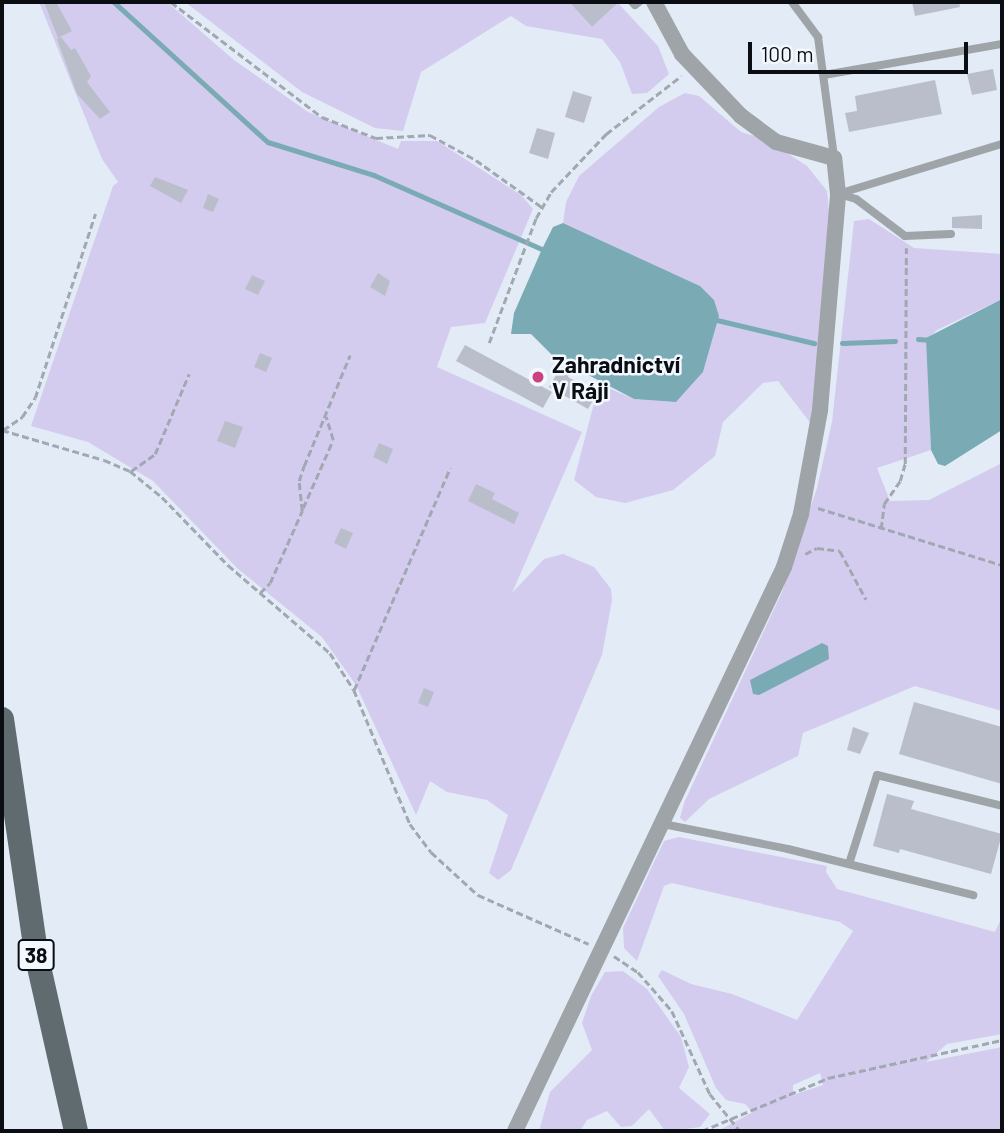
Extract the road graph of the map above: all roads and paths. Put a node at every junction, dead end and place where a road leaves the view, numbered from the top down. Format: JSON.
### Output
{"nodes":[{"id":1,"x":171,"y":2,"type":"edge"},
{"id":2,"x":632,"y":2,"type":"edge"},
{"id":3,"x":639,"y":2,"type":"edge"},
{"id":4,"x":654,"y":2,"type":"edge"},
{"id":5,"x":792,"y":2,"type":"edge"},
{"id":6,"x":1002,"y":44,"type":"edge"},
{"id":7,"x":692,"y":67,"type":"junction"},
{"id":8,"x":824,"y":75,"type":"junction"},
{"id":9,"x":1002,"y":144,"type":"edge"},
{"id":10,"x":834,"y":158,"type":"junction"},
{"id":11,"x":838,"y":194,"type":"junction"},
{"id":12,"x":542,"y":207,"type":"junction"},
{"id":13,"x":95,"y":214,"type":"dead end"},
{"id":14,"x":951,"y":234,"type":"dead end"},
{"id":15,"x":907,"y":236,"type":"junction"},
{"id":16,"x":489,"y":343,"type":"dead end"},
{"id":17,"x":351,"y":355,"type":"dead end"},
{"id":18,"x":189,"y":374,"type":"dead end"},
{"id":19,"x":326,"y":417,"type":"junction"},
{"id":20,"x":2,"y":430,"type":"edge"},
{"id":21,"x":450,"y":468,"type":"dead end"},
{"id":22,"x":130,"y":471,"type":"junction"},
{"id":23,"x":802,"y":502,"type":"junction"},
{"id":24,"x":302,"y":511,"type":"junction"},
{"id":25,"x":881,"y":529,"type":"junction"},
{"id":26,"x":1002,"y":565,"type":"edge"},
{"id":27,"x":784,"y":567,"type":"junction"},
{"id":28,"x":260,"y":593,"type":"junction"},
{"id":29,"x":866,"y":599,"type":"dead end"},
{"id":30,"x":354,"y":690,"type":"junction"},
{"id":31,"x":2,"y":719,"type":"edge"},
{"id":32,"x":1002,"y":806,"type":"edge"},
{"id":33,"x":663,"y":824,"type":"junction"},
{"id":34,"x":849,"y":864,"type":"junction"},
{"id":35,"x":973,"y":895,"type":"dead end"},
{"id":36,"x":604,"y":950,"type":"junction"},
{"id":37,"x":1002,"y":1040,"type":"edge"},
{"id":38,"x":726,"y":1120,"type":"junction"},
{"id":39,"x":76,"y":1131,"type":"edge"},
{"id":40,"x":514,"y":1131,"type":"edge"},
{"id":41,"x":702,"y":1131,"type":"edge"},
{"id":42,"x":740,"y":1131,"type":"edge"}],
"edges":[{"from":1,"to":12,"type":"path"},
{"from":2,"to":3,"type":"lane"},
{"from":4,"to":7,"type":"street"},
{"from":5,"to":8,"type":"lane"},
{"from":6,"to":8,"type":"lane"},
{"from":7,"to":10,"type":"street"},
{"from":7,"to":12,"type":"path"},
{"from":8,"to":10,"type":"lane"},
{"from":9,"to":11,"type":"lane"},
{"from":10,"to":11,"type":"street"},
{"from":11,"to":15,"type":"lane"},
{"from":11,"to":23,"type":"street"},
{"from":12,"to":16,"type":"path"},
{"from":13,"to":20,"type":"path"},
{"from":14,"to":15,"type":"lane"},
{"from":15,"to":25,"type":"path"},
{"from":17,"to":19,"type":"path"},
{"from":18,"to":22,"type":"path"},
{"from":19,"to":24,"type":"path"},
{"from":19,"to":24,"type":"path"},
{"from":20,"to":22,"type":"path"},
{"from":21,"to":30,"type":"path"},
{"from":22,"to":28,"type":"path"},
{"from":23,"to":25,"type":"path"},
{"from":23,"to":27,"type":"street"},
{"from":24,"to":28,"type":"path"},
{"from":25,"to":26,"type":"path"},
{"from":27,"to":29,"type":"path"},
{"from":27,"to":33,"type":"street"},
{"from":28,"to":30,"type":"path"},
{"from":30,"to":36,"type":"path"},
{"from":31,"to":39,"type":"main road","number":"38"},
{"from":32,"to":34,"type":"lane"},
{"from":33,"to":34,"type":"lane"},
{"from":33,"to":36,"type":"street"},
{"from":34,"to":35,"type":"lane"},
{"from":36,"to":38,"type":"path"},
{"from":36,"to":40,"type":"street"},
{"from":37,"to":38,"type":"path"},
{"from":38,"to":41,"type":"path"},
{"from":38,"to":42,"type":"path"}]}
